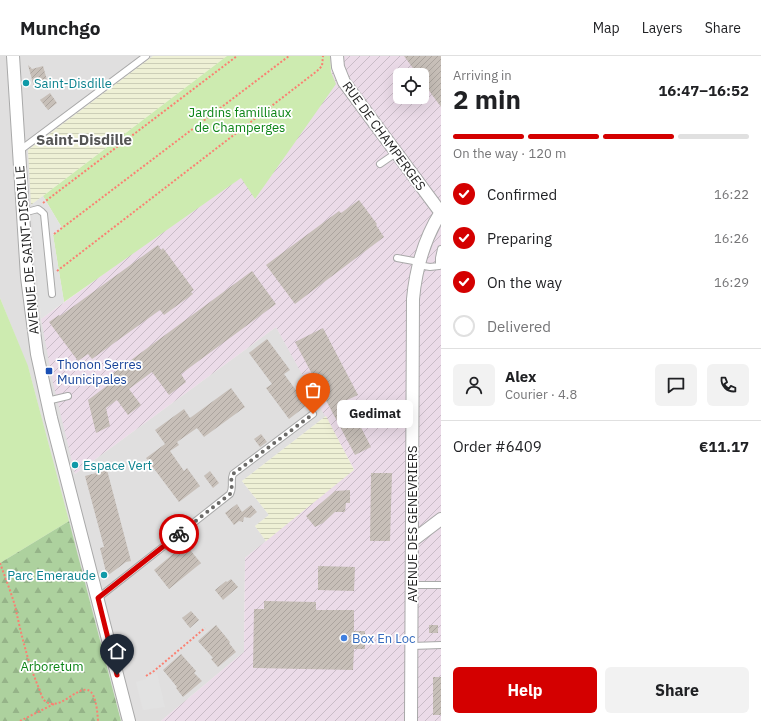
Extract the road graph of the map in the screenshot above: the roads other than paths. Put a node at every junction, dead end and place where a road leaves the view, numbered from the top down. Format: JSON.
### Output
{"nodes":[{"id":1,"x":13,"y":56,"type":"edge"},
{"id":2,"x":146,"y":56,"type":"edge"},
{"id":3,"x":338,"y":56,"type":"edge"},
{"id":4,"x":19,"y":151,"type":"junction"},
{"id":5,"x":396,"y":153,"type":"junction"},
{"id":6,"x":380,"y":164,"type":"dead end"},
{"id":7,"x":441,"y":212,"type":"edge"},
{"id":8,"x":23,"y":213,"type":"junction"},
{"id":9,"x":441,"y":249,"type":"edge"},
{"id":10,"x":397,"y":258,"type":"dead end"},
{"id":11,"x":418,"y":263,"type":"junction"},
{"id":12,"x":52,"y":294,"type":"dead end"},
{"id":13,"x":68,"y":396,"type":"dead end"},
{"id":14,"x":47,"y":401,"type":"junction"},
{"id":15,"x":313,"y":414,"type":"dead end"},
{"id":16,"x":441,"y":519,"type":"edge"},
{"id":17,"x":412,"y":541,"type":"junction"},
{"id":18,"x":412,"y":585,"type":"junction"},
{"id":19,"x":441,"y":585,"type":"edge"},
{"id":20,"x":98,"y":598,"type":"junction"},
{"id":21,"x":441,"y":645,"type":"edge"},
{"id":22,"x":412,"y":646,"type":"junction"},
{"id":23,"x":129,"y":721,"type":"edge"},
{"id":24,"x":411,"y":721,"type":"edge"}],
"edges":[{"from":1,"to":4,"type":"street","name":"AVENUE DE SAINT-DISDILLE"},
{"from":2,"to":4,"type":"lane"},
{"from":3,"to":5,"type":"street","name":"RUE DE CHAMPERGES"},
{"from":4,"to":8,"type":"street","name":"AVENUE DE SAINT-DISDILLE"},
{"from":5,"to":6,"type":"lane"},
{"from":5,"to":7,"type":"street","name":"RUE DE CHAMPERGES"},
{"from":7,"to":11,"type":"street","name":"AVENUE DES GENEVRIERS"},
{"from":8,"to":12,"type":"lane"},
{"from":8,"to":14,"type":"street","name":"AVENUE DE SAINT-DISDILLE"},
{"from":9,"to":11,"type":"lane"},
{"from":10,"to":11,"type":"lane"},
{"from":11,"to":17,"type":"street","name":"AVENUE DES GENEVRIERS"},
{"from":13,"to":14,"type":"lane"},
{"from":14,"to":20,"type":"street","name":"AVENUE DE SAINT-DISDILLE"},
{"from":15,"to":20,"type":"lane"},
{"from":16,"to":17,"type":"street"},
{"from":17,"to":18,"type":"street","name":"AVENUE DES GENEVRIERS"},
{"from":18,"to":19,"type":"lane"},
{"from":18,"to":22,"type":"street","name":"AVENUE DES GENEVRIERS"},
{"from":20,"to":23,"type":"street","name":"AVENUE DE SAINT-DISDILLE"},
{"from":21,"to":22,"type":"lane"},
{"from":22,"to":24,"type":"street","name":"AVENUE DES GENEVRIERS"}]}
